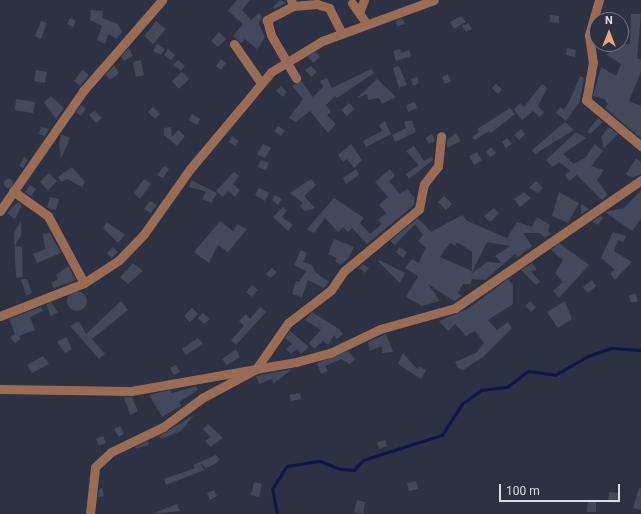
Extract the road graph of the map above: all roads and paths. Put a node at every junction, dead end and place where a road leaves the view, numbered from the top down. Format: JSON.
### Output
{"nodes":[{"id":1,"x":162,"y":0,"type":"edge"},
{"id":2,"x":364,"y":0,"type":"edge"},
{"id":3,"x":434,"y":0,"type":"edge"},
{"id":4,"x":600,"y":0,"type":"edge"},
{"id":5,"x":292,"y":3,"type":"edge"},
{"id":6,"x":352,"y":3,"type":"dead end"},
{"id":7,"x":360,"y":10,"type":"junction"},
{"id":8,"x":366,"y":23,"type":"junction"},
{"id":9,"x":342,"y":33,"type":"junction"},
{"id":10,"x":234,"y":44,"type":"dead end"},
{"id":11,"x":285,"y":62,"type":"junction"},
{"id":12,"x":296,"y":78,"type":"dead end"},
{"id":13,"x":261,"y":83,"type":"junction"},
{"id":14,"x":441,"y":136,"type":"dead end"},
{"id":15,"x":641,"y":146,"type":"edge"},
{"id":16,"x":641,"y":180,"type":"edge"},
{"id":17,"x":13,"y":191,"type":"junction"},
{"id":18,"x":0,"y":211,"type":"edge"},
{"id":19,"x":84,"y":283,"type":"junction"},
{"id":20,"x":0,"y":316,"type":"edge"},
{"id":21,"x":256,"y":368,"type":"junction"},
{"id":22,"x":0,"y":389,"type":"edge"},
{"id":23,"x":90,"y":514,"type":"edge"}],
"edges":[{"from":1,"to":17,"type":"street"},
{"from":2,"to":7,"type":"street"},
{"from":3,"to":8,"type":"street"},
{"from":4,"to":15,"type":"street"},
{"from":5,"to":9,"type":"street"},
{"from":5,"to":11,"type":"street"},
{"from":6,"to":7,"type":"street"},
{"from":7,"to":8,"type":"street"},
{"from":8,"to":9,"type":"street"},
{"from":9,"to":11,"type":"street"},
{"from":10,"to":13,"type":"street"},
{"from":11,"to":12,"type":"street"},
{"from":11,"to":13,"type":"street"},
{"from":13,"to":19,"type":"street"},
{"from":14,"to":21,"type":"street"},
{"from":16,"to":21,"type":"street"},
{"from":17,"to":18,"type":"street"},
{"from":17,"to":19,"type":"street"},
{"from":19,"to":20,"type":"street"},
{"from":21,"to":22,"type":"street"},
{"from":21,"to":23,"type":"street"}]}
